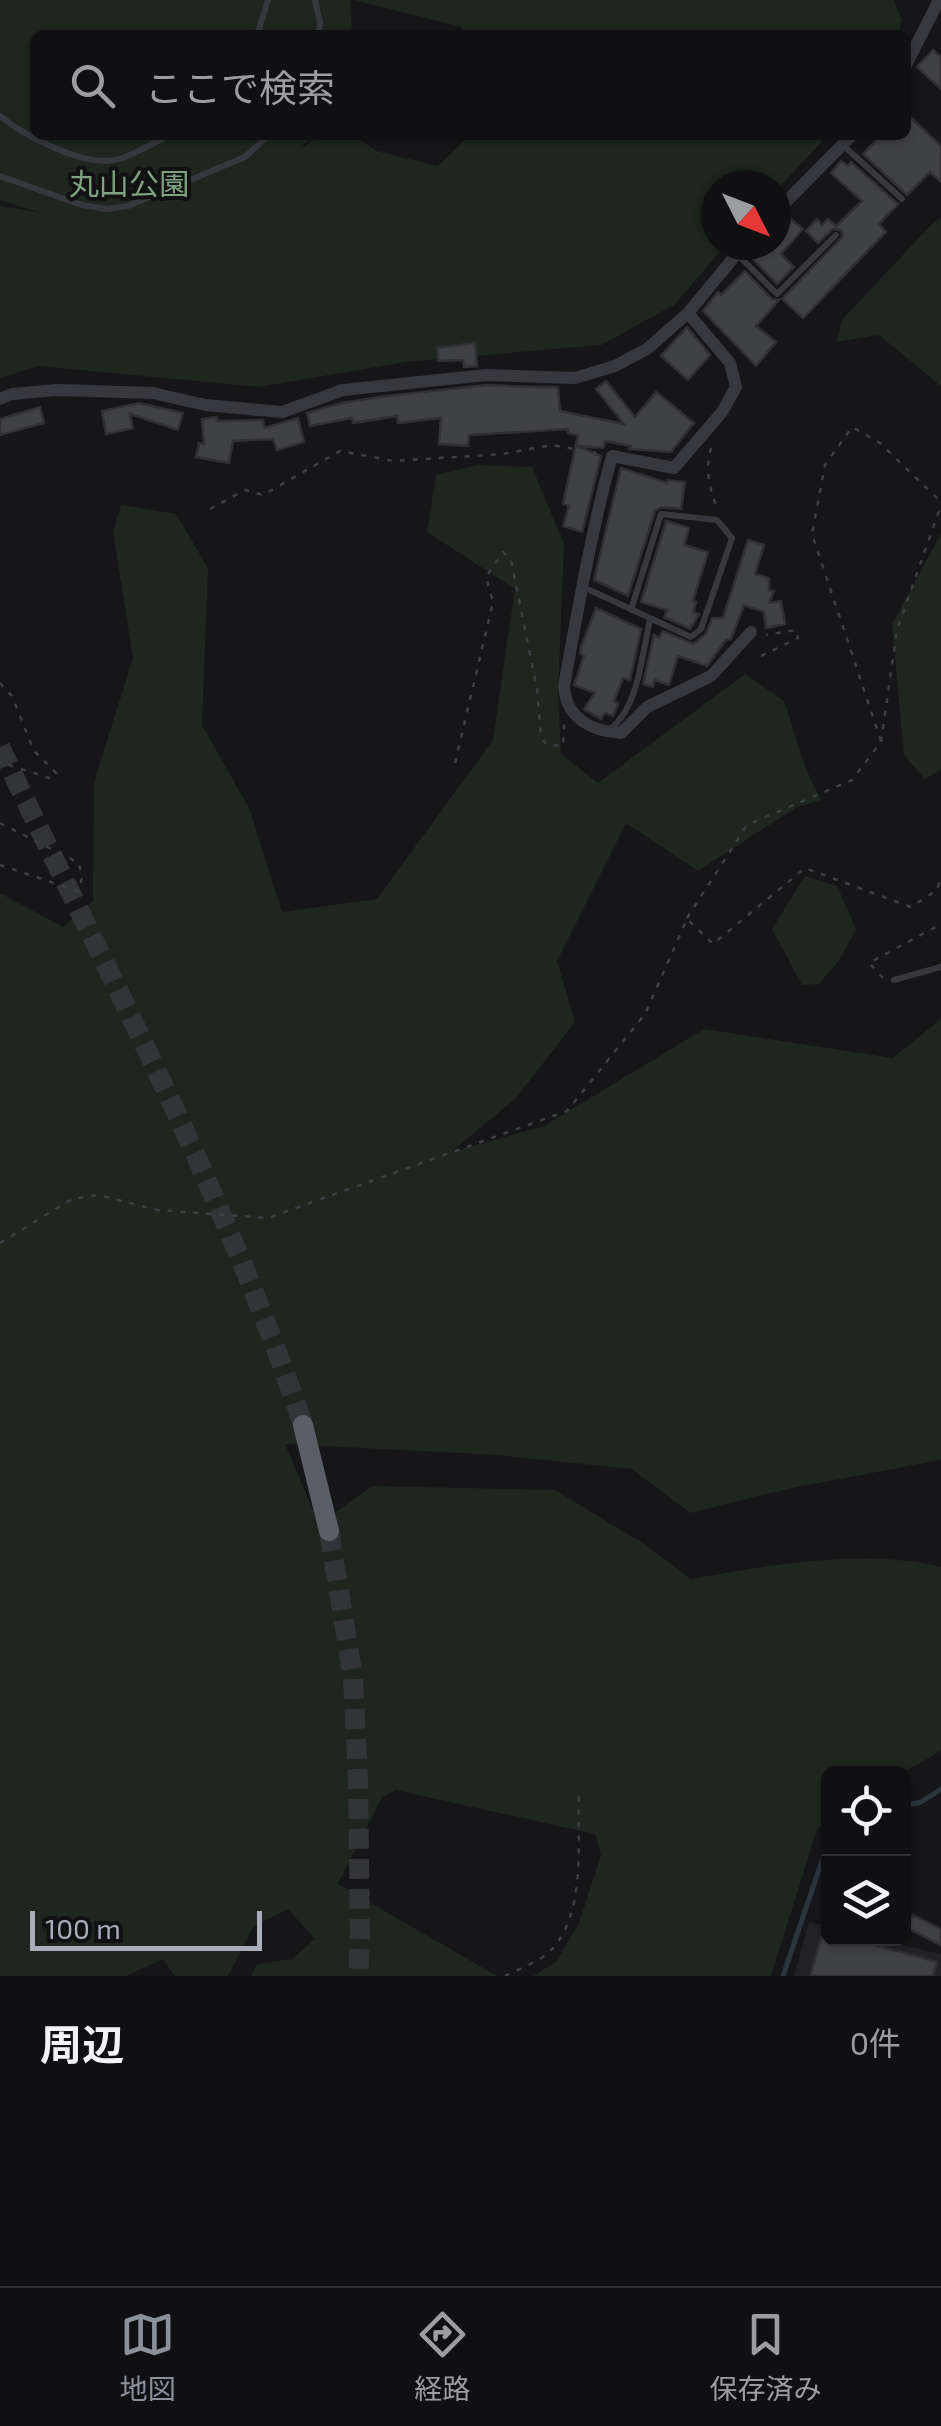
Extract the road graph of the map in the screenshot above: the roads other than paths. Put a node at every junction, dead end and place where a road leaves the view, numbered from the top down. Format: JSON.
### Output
{"nodes":[{"id":1,"x":268,"y":0,"type":"edge"},
{"id":2,"x":315,"y":0,"type":"edge"},
{"id":3,"x":940,"y":0,"type":"edge"},
{"id":4,"x":259,"y":30,"type":"edge"},
{"id":5,"x":319,"y":30,"type":"edge"},
{"id":6,"x":911,"y":56,"type":"edge"},
{"id":7,"x":0,"y":116,"type":"edge"},
{"id":8,"x":30,"y":135,"type":"edge"},
{"id":9,"x":40,"y":140,"type":"edge"},
{"id":10,"x":159,"y":140,"type":"edge"},
{"id":11,"x":263,"y":140,"type":"edge"},
{"id":12,"x":847,"y":140,"type":"edge"},
{"id":13,"x":0,"y":176,"type":"edge"},
{"id":14,"x":791,"y":197,"type":"edge"},
{"id":15,"x":902,"y":199,"type":"dead end"},
{"id":16,"x":836,"y":235,"type":"dead end"},
{"id":17,"x":731,"y":260,"type":"edge"},
{"id":18,"x":749,"y":260,"type":"edge"},
{"id":19,"x":688,"y":313,"type":"junction"},
{"id":20,"x":0,"y":399,"type":"edge"},
{"id":21,"x":582,"y":586,"type":"junction"},
{"id":22,"x":631,"y":610,"type":"junction"},
{"id":23,"x":650,"y":620,"type":"junction"},
{"id":24,"x":748,"y":635,"type":"road end"},
{"id":25,"x":606,"y":732,"type":"junction"},
{"id":26,"x":941,"y":967,"type":"edge"},
{"id":27,"x":894,"y":980,"type":"road end"},
{"id":28,"x":303,"y":1425,"type":"tunnel mouth"},
{"id":29,"x":329,"y":1531,"type":"tunnel mouth"}],
"edges":[{"from":1,"to":4,"type":"lane"},
{"from":2,"to":5,"type":"lane"},
{"from":3,"to":6,"type":"street"},
{"from":7,"to":8,"type":"lane"},
{"from":9,"to":10,"type":"lane"},
{"from":11,"to":13,"type":"lane"},
{"from":12,"to":14,"type":"street"},
{"from":12,"to":15,"type":"lane"},
{"from":16,"to":18,"type":"lane"},
{"from":17,"to":19,"type":"street"},
{"from":19,"to":20,"type":"street"},
{"from":19,"to":21,"type":"street"},
{"from":21,"to":22,"type":"lane"},
{"from":21,"to":25,"type":"street"},
{"from":22,"to":23,"type":"lane"},
{"from":22,"to":23,"type":"lane"},
{"from":23,"to":25,"type":"lane"},
{"from":24,"to":25,"type":"street"},
{"from":26,"to":27,"type":"lane"},
{"from":28,"to":29,"type":"highway"}]}
